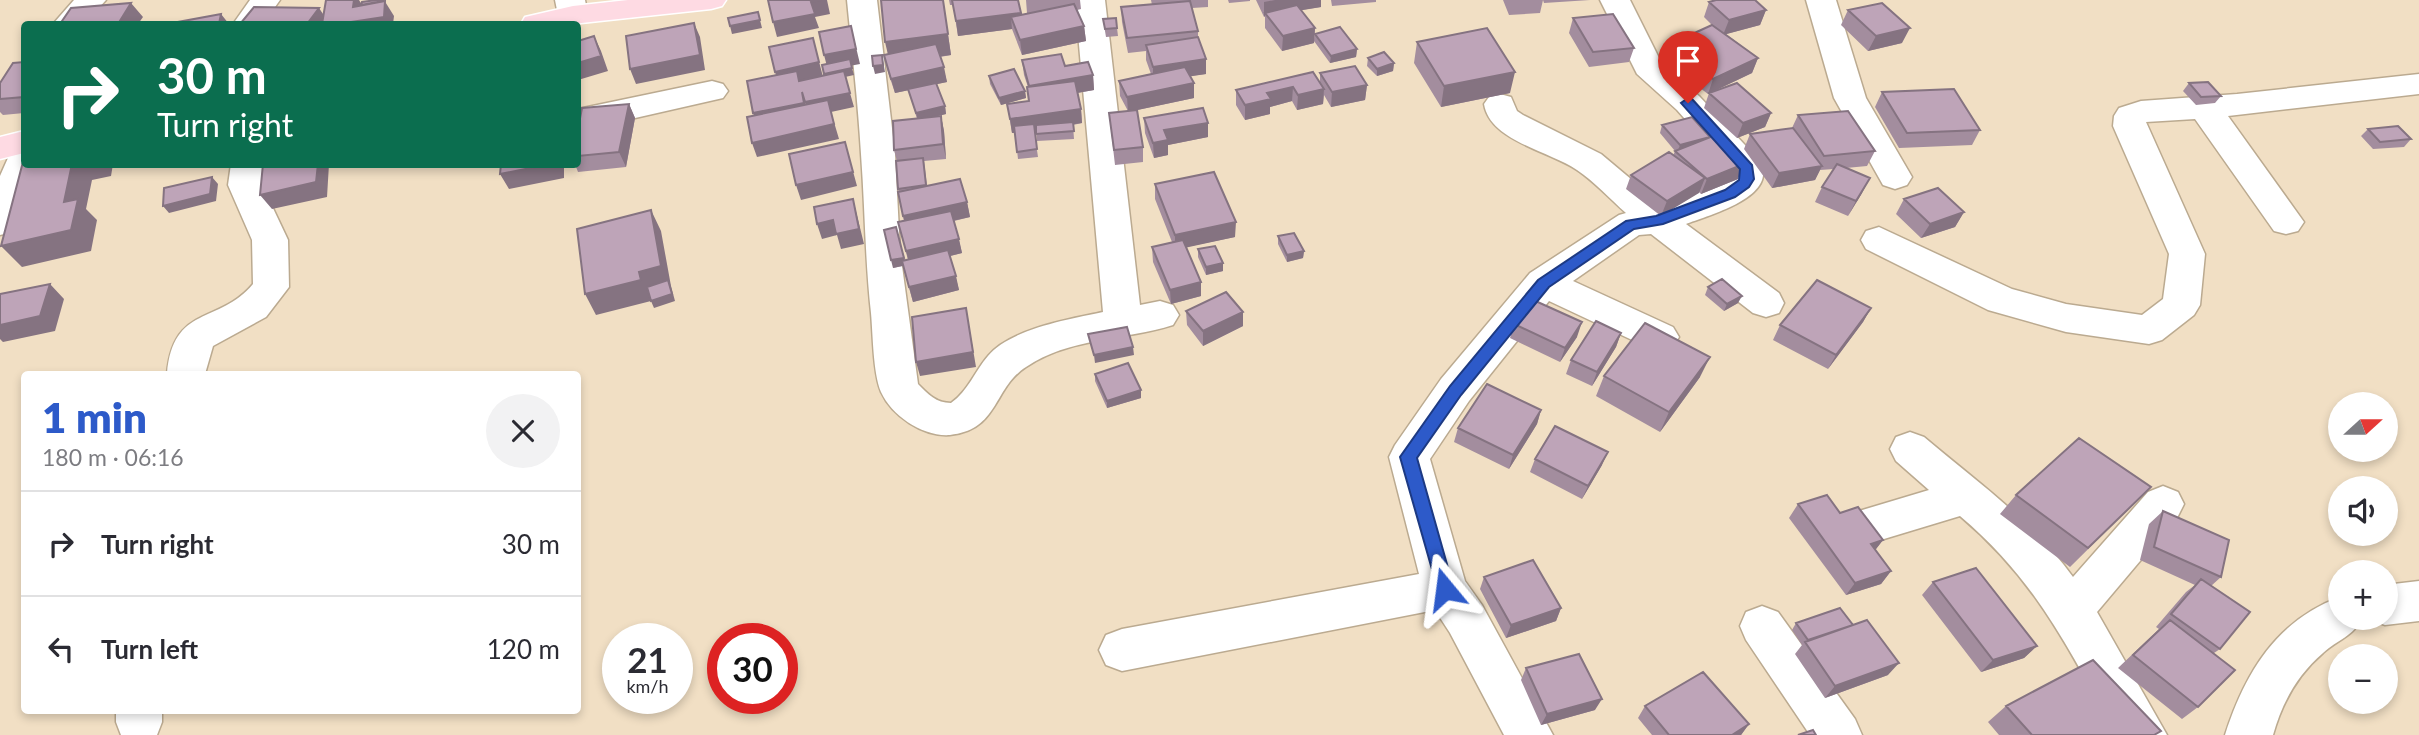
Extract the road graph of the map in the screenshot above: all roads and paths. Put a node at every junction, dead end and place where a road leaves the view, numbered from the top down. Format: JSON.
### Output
{"nodes":[{"id":1,"x":91,"y":0,"type":"edge"},
{"id":2,"x":265,"y":0,"type":"edge"},
{"id":3,"x":711,"y":0,"type":"edge"},
{"id":4,"x":862,"y":0,"type":"edge"},
{"id":5,"x":1090,"y":0,"type":"edge"},
{"id":6,"x":1615,"y":0,"type":"edge"},
{"id":7,"x":1821,"y":0,"type":"edge"},
{"id":8,"x":571,"y":8,"type":"edge"},
{"id":9,"x":71,"y":21,"type":"edge"},
{"id":10,"x":250,"y":21,"type":"edge"},
{"id":11,"x":543,"y":21,"type":"edge"},
{"id":12,"x":2419,"y":83,"type":"edge"},
{"id":13,"x":712,"y":91,"type":"dead end"},
{"id":14,"x":1500,"y":104,"type":"dead end"},
{"id":15,"x":2204,"y":107,"type":"junction"},
{"id":16,"x":581,"y":119,"type":"edge"},
{"id":17,"x":21,"y":143,"type":"edge"},
{"id":18,"x":0,"y":148,"type":"edge"},
{"id":19,"x":21,"y":166,"type":"edge"},
{"id":20,"x":247,"y":168,"type":"edge"},
{"id":21,"x":1895,"y":177,"type":"dead end"},
{"id":22,"x":1658,"y":221,"type":"junction"},
{"id":23,"x":2286,"y":222,"type":"dead end"},
{"id":24,"x":0,"y":223,"type":"edge"},
{"id":25,"x":1879,"y":240,"type":"dead end"},
{"id":26,"x":1544,"y":284,"type":"junction"},
{"id":27,"x":1766,"y":303,"type":"dead end"},
{"id":28,"x":1160,"y":315,"type":"dead end"},
{"id":29,"x":1123,"y":323,"type":"junction"},
{"id":30,"x":1660,"y":338,"type":"edge"},
{"id":31,"x":186,"y":371,"type":"edge"},
{"id":32,"x":1910,"y":449,"type":"dead end"},
{"id":33,"x":1966,"y":496,"type":"junction"},
{"id":34,"x":2163,"y":504,"type":"dead end"},
{"id":35,"x":1874,"y":524,"type":"edge"},
{"id":36,"x":1445,"y":589,"type":"junction"},
{"id":37,"x":2419,"y":601,"type":"edge"},
{"id":38,"x":2398,"y":603,"type":"edge"},
{"id":39,"x":2073,"y":609,"type":"junction"},
{"id":40,"x":2328,"y":622,"type":"edge"},
{"id":41,"x":1762,"y":626,"type":"dead end"},
{"id":42,"x":1122,"y":650,"type":"dead end"},
{"id":43,"x":1529,"y":735,"type":"edge"},
{"id":44,"x":1838,"y":735,"type":"edge"},
{"id":45,"x":2143,"y":735,"type":"edge"},
{"id":46,"x":2249,"y":735,"type":"edge"}],
"edges":[{"from":1,"to":9,"type":"street"},
{"from":2,"to":10,"type":"street"},
{"from":3,"to":8,"type":"main road"},
{"from":4,"to":29,"type":"street"},
{"from":5,"to":29,"type":"street"},
{"from":6,"to":22,"type":"street"},
{"from":7,"to":21,"type":"street"},
{"from":8,"to":11,"type":"main road"},
{"from":12,"to":15,"type":"street"},
{"from":13,"to":16,"type":"street"},
{"from":14,"to":22,"type":"street"},
{"from":15,"to":23,"type":"street"},
{"from":15,"to":25,"type":"street"},
{"from":17,"to":18,"type":"main road"},
{"from":19,"to":24,"type":"street"},
{"from":20,"to":31,"type":"street"},
{"from":22,"to":26,"type":"street"},
{"from":22,"to":27,"type":"street"},
{"from":26,"to":30,"type":"street"},
{"from":26,"to":36,"type":"street"},
{"from":28,"to":29,"type":"street"},
{"from":32,"to":33,"type":"street"},
{"from":33,"to":35,"type":"street"},
{"from":33,"to":39,"type":"street"},
{"from":34,"to":39,"type":"street"},
{"from":36,"to":42,"type":"street"},
{"from":36,"to":43,"type":"street"},
{"from":37,"to":38,"type":"street"},
{"from":39,"to":45,"type":"street"},
{"from":40,"to":46,"type":"street"},
{"from":41,"to":44,"type":"street"}]}
